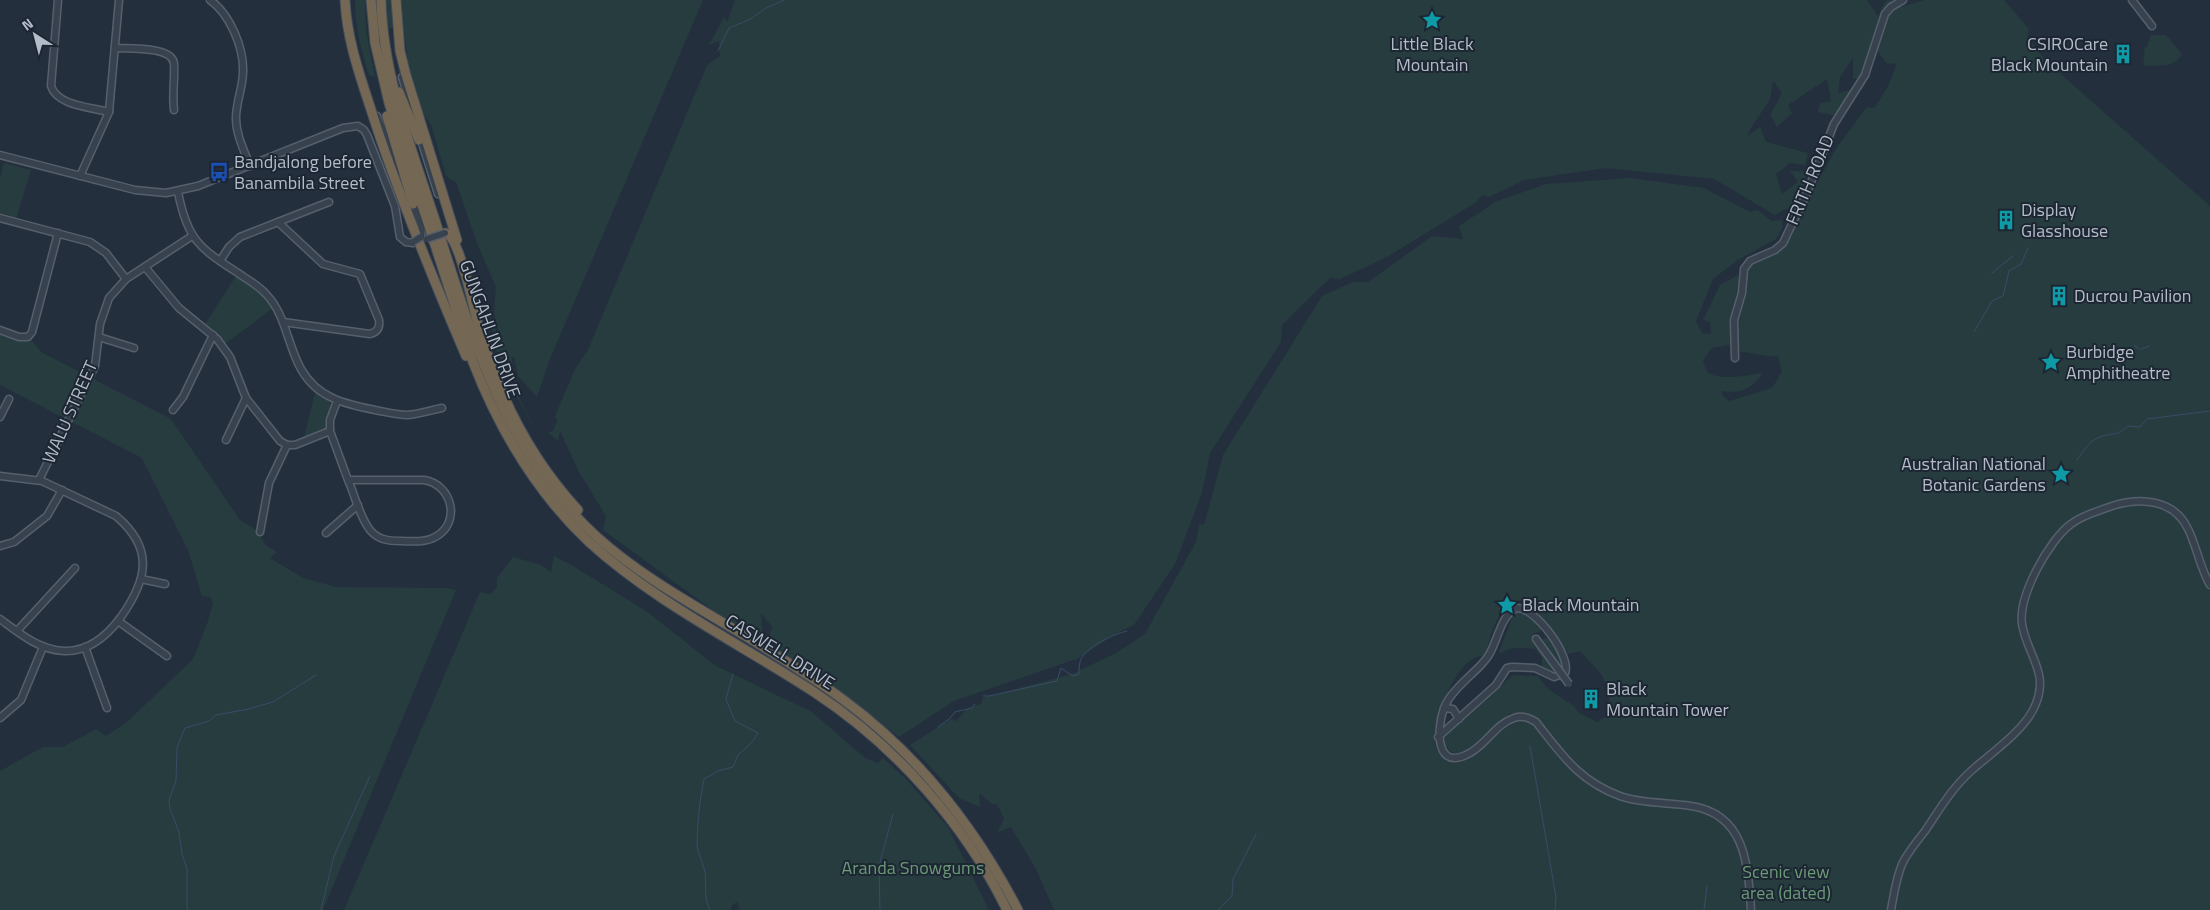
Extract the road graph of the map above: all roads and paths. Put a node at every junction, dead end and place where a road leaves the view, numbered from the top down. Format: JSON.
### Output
{"nodes":[{"id":1,"x":58,"y":0,"type":"edge"},
{"id":2,"x":119,"y":0,"type":"edge"},
{"id":3,"x":210,"y":0,"type":"edge"},
{"id":4,"x":345,"y":0,"type":"edge"},
{"id":5,"x":371,"y":0,"type":"edge"},
{"id":6,"x":380,"y":0,"type":"edge"},
{"id":7,"x":396,"y":0,"type":"edge"},
{"id":8,"x":1904,"y":0,"type":"edge"},
{"id":9,"x":2132,"y":0,"type":"edge"},
{"id":10,"x":2152,"y":26,"type":"dead end"},
{"id":11,"x":375,"y":43,"type":"junction"},
{"id":12,"x":115,"y":48,"type":"junction"},
{"id":13,"x":400,"y":51,"type":"junction"},
{"id":14,"x":356,"y":64,"type":"junction"},
{"id":15,"x":390,"y":67,"type":"junction"},
{"id":16,"x":174,"y":110,"type":"dead end"},
{"id":17,"x":109,"y":112,"type":"junction"},
{"id":18,"x":0,"y":155,"type":"edge"},
{"id":19,"x":250,"y":166,"type":"junction"},
{"id":20,"x":431,"y":173,"type":"junction"},
{"id":21,"x":80,"y":176,"type":"junction"},
{"id":22,"x":178,"y":192,"type":"junction"},
{"id":23,"x":329,"y":202,"type":"dead end"},
{"id":24,"x":414,"y":204,"type":"junction"},
{"id":25,"x":0,"y":220,"type":"edge"},
{"id":26,"x":278,"y":222,"type":"junction"},
{"id":27,"x":58,"y":233,"type":"junction"},
{"id":28,"x":445,"y":233,"type":"junction"},
{"id":29,"x":192,"y":236,"type":"junction"},
{"id":30,"x":423,"y":239,"type":"junction"},
{"id":31,"x":220,"y":262,"type":"junction"},
{"id":32,"x":145,"y":267,"type":"junction"},
{"id":33,"x":126,"y":279,"type":"junction"},
{"id":34,"x":283,"y":322,"type":"junction"},
{"id":35,"x":479,"y":328,"type":"junction"},
{"id":36,"x":0,"y":330,"type":"edge"},
{"id":37,"x":213,"y":334,"type":"junction"},
{"id":38,"x":99,"y":336,"type":"junction"},
{"id":39,"x":134,"y":348,"type":"dead end"},
{"id":40,"x":1735,"y":358,"type":"dead end"},
{"id":41,"x":246,"y":398,"type":"junction"},
{"id":42,"x":9,"y":399,"type":"dead end"},
{"id":43,"x":337,"y":401,"type":"junction"},
{"id":44,"x":442,"y":408,"type":"dead end"},
{"id":45,"x":173,"y":410,"type":"dead end"},
{"id":46,"x":0,"y":417,"type":"edge"},
{"id":47,"x":330,"y":431,"type":"junction"},
{"id":48,"x":226,"y":440,"type":"dead end"},
{"id":49,"x":512,"y":445,"type":"junction"},
{"id":50,"x":287,"y":446,"type":"junction"},
{"id":51,"x":0,"y":476,"type":"edge"},
{"id":52,"x":39,"y":480,"type":"junction"},
{"id":53,"x":348,"y":480,"type":"junction"},
{"id":54,"x":62,"y":490,"type":"junction"},
{"id":55,"x":358,"y":505,"type":"junction"},
{"id":56,"x":260,"y":532,"type":"dead end"},
{"id":57,"x":326,"y":533,"type":"dead end"},
{"id":58,"x":0,"y":546,"type":"edge"},
{"id":59,"x":75,"y":568,"type":"dead end"},
{"id":60,"x":141,"y":579,"type":"junction"},
{"id":61,"x":165,"y":584,"type":"dead end"},
{"id":62,"x":2210,"y":585,"type":"edge"},
{"id":63,"x":686,"y":600,"type":"junction"},
{"id":64,"x":0,"y":619,"type":"edge"},
{"id":65,"x":118,"y":621,"type":"junction"},
{"id":66,"x":17,"y":631,"type":"junction"},
{"id":67,"x":1536,"y":639,"type":"dead end"},
{"id":68,"x":43,"y":647,"type":"junction"},
{"id":69,"x":85,"y":647,"type":"junction"},
{"id":70,"x":167,"y":656,"type":"dead end"},
{"id":71,"x":1569,"y":684,"type":"dead end"},
{"id":72,"x":106,"y":708,"type":"dead end"},
{"id":73,"x":1444,"y":709,"type":"junction"},
{"id":74,"x":0,"y":718,"type":"edge"},
{"id":75,"x":1457,"y":720,"type":"junction"},
{"id":76,"x":1438,"y":737,"type":"junction"},
{"id":77,"x":1007,"y":910,"type":"edge"},
{"id":78,"x":1018,"y":910,"type":"edge"},
{"id":79,"x":1751,"y":910,"type":"edge"},
{"id":80,"x":1891,"y":910,"type":"edge"}],
"edges":[{"from":1,"to":17,"type":"street"},
{"from":2,"to":12,"type":"street"},
{"from":3,"to":19,"type":"street"},
{"from":4,"to":14,"type":"highway"},
{"from":5,"to":11,"type":"highway","name":"GUNGAHLIN DRIVE"},
{"from":6,"to":15,"type":"highway","name":"GUNGAHLIN DRIVE"},
{"from":7,"to":13,"type":"highway"},
{"from":8,"to":40,"type":"street","name":"FRITH ROAD"},
{"from":9,"to":10,"type":"street"},
{"from":11,"to":24,"type":"highway"},
{"from":11,"to":49,"type":"highway","name":"GUNGAHLIN DRIVE"},
{"from":12,"to":16,"type":"street"},
{"from":12,"to":17,"type":"street"},
{"from":13,"to":20,"type":"street"},
{"from":13,"to":35,"type":"highway"},
{"from":14,"to":24,"type":"street"},
{"from":14,"to":49,"type":"highway"},
{"from":15,"to":20,"type":"highway"},
{"from":15,"to":63,"type":"highway","name":"GUNGAHLIN DRIVE"},
{"from":17,"to":21,"type":"street"},
{"from":18,"to":21,"type":"street"},
{"from":19,"to":22,"type":"street"},
{"from":19,"to":30,"type":"street","bridge":true},
{"from":20,"to":28,"type":"street"},
{"from":21,"to":22,"type":"street"},
{"from":22,"to":29,"type":"street"},
{"from":23,"to":26,"type":"street"},
{"from":24,"to":30,"type":"street"},
{"from":25,"to":27,"type":"street"},
{"from":26,"to":31,"type":"street"},
{"from":26,"to":34,"type":"street"},
{"from":27,"to":33,"type":"street"},
{"from":27,"to":36,"type":"street"},
{"from":28,"to":30,"type":"street","bridge":true},
{"from":28,"to":35,"type":"highway"},
{"from":29,"to":31,"type":"street"},
{"from":29,"to":32,"type":"street","name":"WALU STREET"},
{"from":31,"to":34,"type":"street"},
{"from":32,"to":33,"type":"street","name":"WALU STREET"},
{"from":32,"to":37,"type":"street"},
{"from":33,"to":38,"type":"street","name":"WALU STREET"},
{"from":34,"to":43,"type":"street"},
{"from":35,"to":63,"type":"highway"},
{"from":37,"to":41,"type":"street"},
{"from":37,"to":45,"type":"street"},
{"from":38,"to":39,"type":"street"},
{"from":38,"to":52,"type":"street","name":"WALU STREET"},
{"from":41,"to":48,"type":"street"},
{"from":41,"to":50,"type":"street"},
{"from":42,"to":46,"type":"street"},
{"from":43,"to":44,"type":"street"},
{"from":43,"to":47,"type":"street"},
{"from":47,"to":50,"type":"street"},
{"from":47,"to":53,"type":"street"},
{"from":49,"to":77,"type":"highway","name":"CASWELL DRIVE"},
{"from":50,"to":56,"type":"street"},
{"from":51,"to":52,"type":"street"},
{"from":52,"to":54,"type":"street"},
{"from":53,"to":55,"type":"street"},
{"from":53,"to":55,"type":"street"},
{"from":54,"to":58,"type":"street"},
{"from":54,"to":60,"type":"street"},
{"from":55,"to":57,"type":"street"},
{"from":59,"to":66,"type":"street"},
{"from":60,"to":61,"type":"street"},
{"from":60,"to":65,"type":"street"},
{"from":62,"to":80,"type":"street"},
{"from":63,"to":78,"type":"highway","name":"CASWELL DRIVE"},
{"from":64,"to":66,"type":"street"},
{"from":65,"to":69,"type":"street"},
{"from":65,"to":70,"type":"street"},
{"from":66,"to":68,"type":"street"},
{"from":67,"to":71,"type":"street","bridge":true},
{"from":68,"to":69,"type":"street"},
{"from":68,"to":74,"type":"street"},
{"from":69,"to":72,"type":"street"},
{"from":73,"to":75,"type":"street"},
{"from":73,"to":75,"type":"street"},
{"from":73,"to":75,"type":"street"},
{"from":73,"to":76,"type":"street"},
{"from":75,"to":76,"type":"street"},
{"from":76,"to":79,"type":"street"}]}
